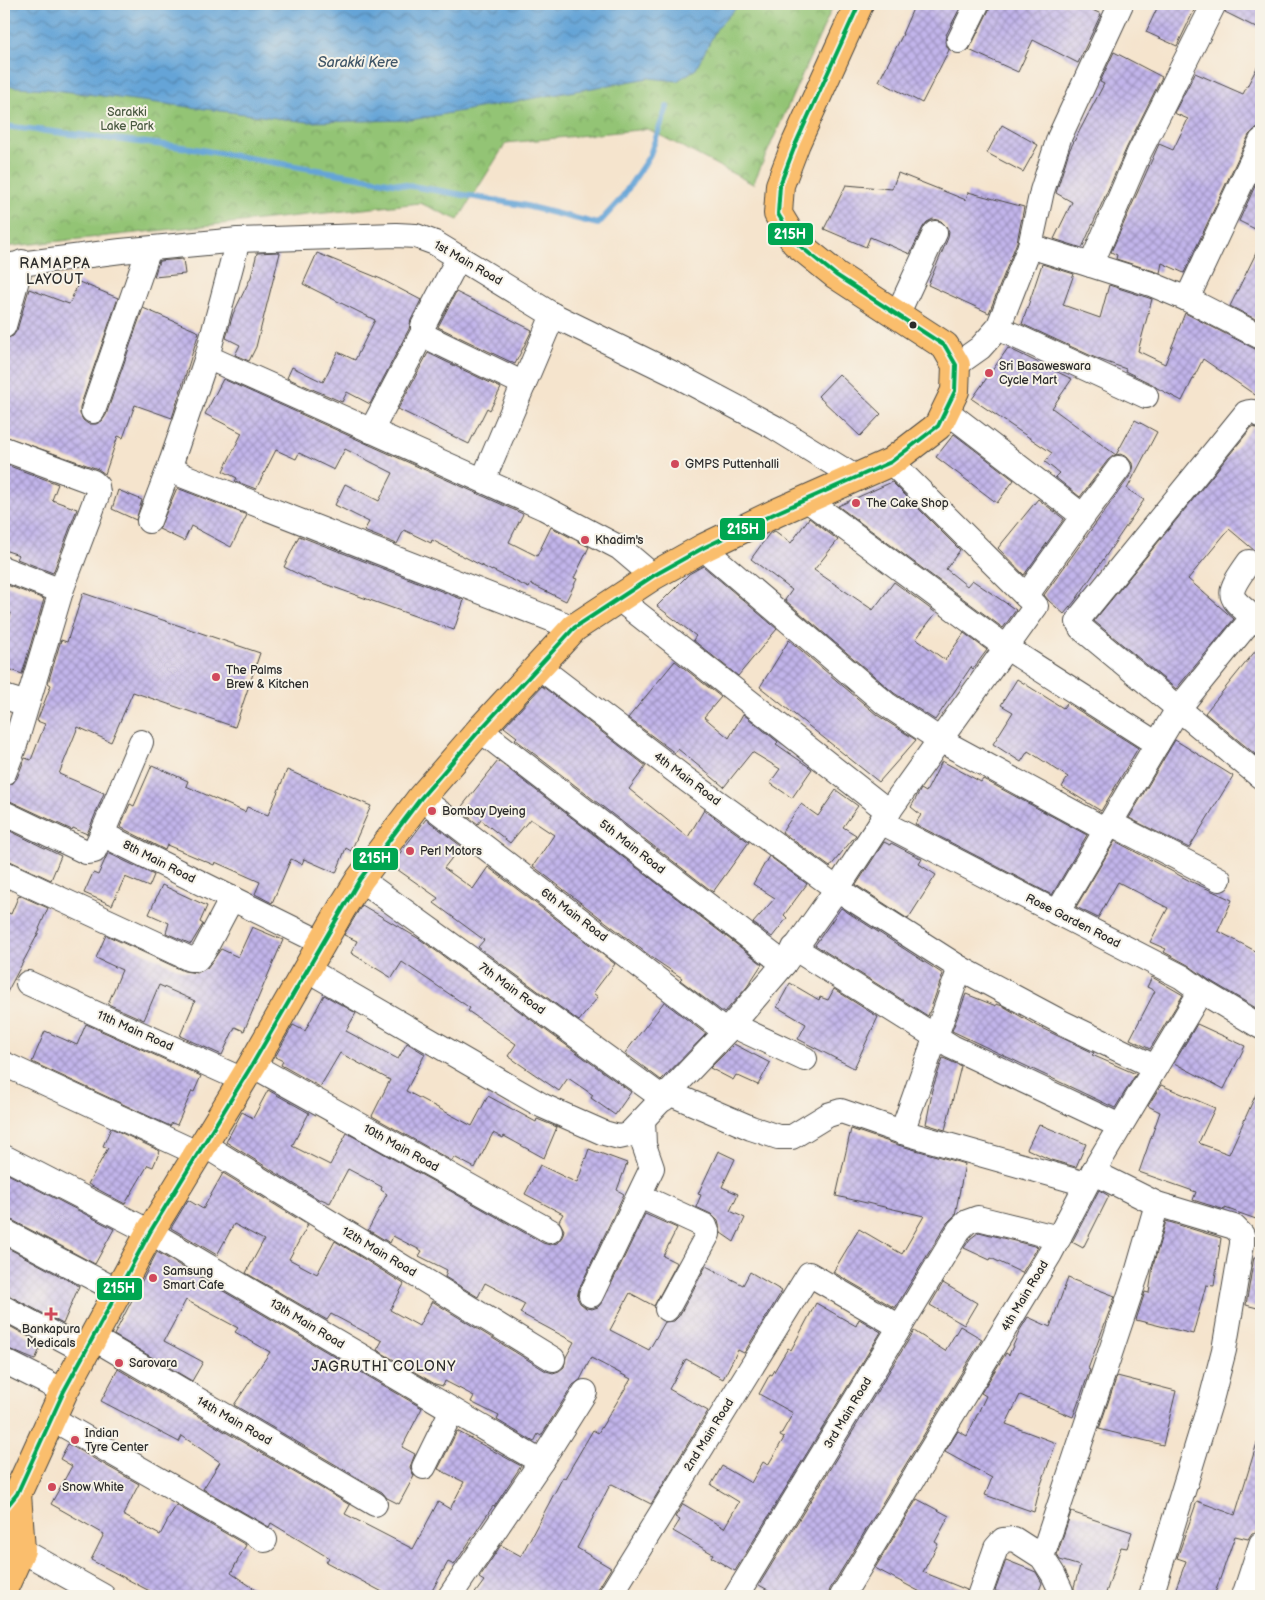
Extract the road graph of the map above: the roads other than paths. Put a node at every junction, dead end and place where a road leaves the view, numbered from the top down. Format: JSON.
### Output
{"nodes":[{"id":1,"x":859,"y":4,"type":"edge"},
{"id":2,"x":977,"y":4,"type":"edge"},
{"id":3,"x":1121,"y":4,"type":"edge"},
{"id":4,"x":1214,"y":4,"type":"edge"},
{"id":5,"x":959,"y":41,"type":"dead end"},
{"id":6,"x":1261,"y":141,"type":"edge"},
{"id":7,"x":935,"y":233,"type":"dead end"},
{"id":8,"x":238,"y":240,"type":"junction"},
{"id":9,"x":1030,"y":246,"type":"junction"},
{"id":10,"x":149,"y":249,"type":"junction"},
{"id":11,"x":459,"y":257,"type":"junction"},
{"id":12,"x":13,"y":264,"type":"edge"},
{"id":13,"x":1091,"y":265,"type":"junction"},
{"id":14,"x":1187,"y":299,"type":"junction"},
{"id":15,"x":897,"y":314,"type":"junction"},
{"id":16,"x":553,"y":315,"type":"junction"},
{"id":17,"x":4,"y":326,"type":"edge"},
{"id":18,"x":998,"y":328,"type":"junction"},
{"id":19,"x":423,"y":332,"type":"junction"},
{"id":20,"x":1261,"y":336,"type":"edge"},
{"id":21,"x":207,"y":357,"type":"junction"},
{"id":22,"x":956,"y":365,"type":"junction"},
{"id":23,"x":524,"y":384,"type":"junction"},
{"id":24,"x":1146,"y":396,"type":"dead end"},
{"id":25,"x":945,"y":410,"type":"junction"},
{"id":26,"x":93,"y":411,"type":"dead end"},
{"id":27,"x":1261,"y":416,"type":"edge"},
{"id":28,"x":371,"y":430,"type":"junction"},
{"id":29,"x":4,"y":449,"type":"edge"},
{"id":30,"x":891,"y":462,"type":"junction"},
{"id":31,"x":171,"y":463,"type":"junction"},
{"id":32,"x":1119,"y":468,"type":"dead end"},
{"id":33,"x":854,"y":477,"type":"junction"},
{"id":34,"x":483,"y":480,"type":"junction"},
{"id":35,"x":806,"y":499,"type":"junction"},
{"id":36,"x":1083,"y":516,"type":"junction"},
{"id":37,"x":149,"y":521,"type":"dead end"},
{"id":38,"x":703,"y":548,"type":"junction"},
{"id":39,"x":1249,"y":562,"type":"dead end"},
{"id":40,"x":4,"y":569,"type":"edge"},
{"id":41,"x":653,"y":576,"type":"junction"},
{"id":42,"x":62,"y":591,"type":"junction"},
{"id":43,"x":1026,"y":596,"type":"junction"},
{"id":44,"x":619,"y":599,"type":"junction"},
{"id":45,"x":1257,"y":620,"type":"edge"},
{"id":46,"x":574,"y":628,"type":"junction"},
{"id":47,"x":1007,"y":648,"type":"junction"},
{"id":48,"x":538,"y":667,"type":"junction"},
{"id":49,"x":4,"y":696,"type":"edge"},
{"id":50,"x":27,"y":704,"type":"junction"},
{"id":51,"x":1178,"y":709,"type":"junction"},
{"id":52,"x":480,"y":730,"type":"junction"},
{"id":53,"x":940,"y":740,"type":"junction"},
{"id":54,"x":141,"y":742,"type":"dead end"},
{"id":55,"x":1158,"y":744,"type":"junction"},
{"id":56,"x":4,"y":773,"type":"edge"},
{"id":57,"x":1261,"y":777,"type":"edge"},
{"id":58,"x":421,"y":798,"type":"junction"},
{"id":59,"x":4,"y":813,"type":"edge"},
{"id":60,"x":885,"y":817,"type":"junction"},
{"id":61,"x":1108,"y":827,"type":"junction"},
{"id":62,"x":102,"y":834,"type":"junction"},
{"id":63,"x":4,"y":873,"type":"edge"},
{"id":64,"x":360,"y":879,"type":"junction"},
{"id":65,"x":1219,"y":879,"type":"dead end"},
{"id":66,"x":837,"y":889,"type":"junction"},
{"id":67,"x":232,"y":898,"type":"junction"},
{"id":68,"x":1057,"y":913,"type":"junction"},
{"id":69,"x":322,"y":943,"type":"junction"},
{"id":70,"x":789,"y":956,"type":"junction"},
{"id":71,"x":960,"y":968,"type":"junction"},
{"id":72,"x":308,"y":970,"type":"junction"},
{"id":73,"x":28,"y":983,"type":"dead end"},
{"id":74,"x":1201,"y":991,"type":"junction"},
{"id":75,"x":1261,"y":1027,"type":"edge"},
{"id":76,"x":729,"y":1029,"type":"junction"},
{"id":77,"x":935,"y":1036,"type":"junction"},
{"id":78,"x":805,"y":1059,"type":"dead end"},
{"id":79,"x":4,"y":1064,"type":"edge"},
{"id":80,"x":1155,"y":1067,"type":"junction"},
{"id":81,"x":247,"y":1073,"type":"junction"},
{"id":82,"x":666,"y":1096,"type":"junction"},
{"id":83,"x":643,"y":1120,"type":"junction"},
{"id":84,"x":1120,"y":1126,"type":"junction"},
{"id":85,"x":902,"y":1132,"type":"junction"},
{"id":86,"x":201,"y":1150,"type":"junction"},
{"id":87,"x":4,"y":1157,"type":"edge"},
{"id":88,"x":1090,"y":1178,"type":"junction"},
{"id":89,"x":640,"y":1196,"type":"junction"},
{"id":90,"x":1157,"y":1204,"type":"junction"},
{"id":91,"x":4,"y":1231,"type":"edge"},
{"id":92,"x":550,"y":1231,"type":"dead end"},
{"id":93,"x":150,"y":1232,"type":"junction"},
{"id":94,"x":1252,"y":1236,"type":"edge"},
{"id":95,"x":1059,"y":1238,"type":"junction"},
{"id":96,"x":118,"y":1291,"type":"junction"},
{"id":97,"x":591,"y":1295,"type":"dead end"},
{"id":98,"x":4,"y":1308,"type":"edge"},
{"id":99,"x":666,"y":1309,"type":"dead end"},
{"id":100,"x":900,"y":1327,"type":"junction"},
{"id":101,"x":89,"y":1344,"type":"junction"},
{"id":102,"x":554,"y":1358,"type":"dead end"},
{"id":103,"x":4,"y":1361,"type":"edge"},
{"id":104,"x":64,"y":1391,"type":"junction"},
{"id":105,"x":585,"y":1392,"type":"dead end"},
{"id":106,"x":452,"y":1410,"type":"junction"},
{"id":107,"x":51,"y":1418,"type":"junction"},
{"id":108,"x":540,"y":1462,"type":"junction"},
{"id":109,"x":424,"y":1467,"type":"dead end"},
{"id":110,"x":11,"y":1502,"type":"edge"},
{"id":111,"x":376,"y":1504,"type":"dead end"},
{"id":112,"x":265,"y":1540,"type":"dead end"},
{"id":113,"x":1261,"y":1544,"type":"edge"},
{"id":114,"x":12,"y":1546,"type":"edge"},
{"id":115,"x":1042,"y":1557,"type":"junction"},
{"id":116,"x":4,"y":1588,"type":"edge"},
{"id":117,"x":104,"y":1596,"type":"edge"},
{"id":118,"x":450,"y":1596,"type":"edge"},
{"id":119,"x":610,"y":1596,"type":"edge"},
{"id":120,"x":736,"y":1596,"type":"edge"},
{"id":121,"x":842,"y":1596,"type":"edge"},
{"id":122,"x":979,"y":1596,"type":"edge"},
{"id":123,"x":1060,"y":1596,"type":"edge"},
{"id":124,"x":1150,"y":1596,"type":"edge"},
{"id":125,"x":1244,"y":1596,"type":"edge"}],
"edges":[{"from":1,"to":15,"type":"main road"},
{"from":2,"to":5,"type":"street"},
{"from":3,"to":9,"type":"street"},
{"from":4,"to":13,"type":"street"},
{"from":6,"to":14,"type":"street"},
{"from":7,"to":15,"type":"street"},
{"from":8,"to":10,"type":"street","name":"1st Main Road"},
{"from":8,"to":11,"type":"street","name":"1st Main Road"},
{"from":8,"to":21,"type":"street"},
{"from":9,"to":13,"type":"street"},
{"from":9,"to":18,"type":"street"},
{"from":10,"to":12,"type":"street","name":"1st Main Road"},
{"from":10,"to":26,"type":"street"},
{"from":11,"to":16,"type":"street","name":"1st Main Road"},
{"from":11,"to":19,"type":"street"},
{"from":12,"to":17,"type":"street"},
{"from":13,"to":14,"type":"street"},
{"from":14,"to":20,"type":"street"},
{"from":15,"to":22,"type":"main road"},
{"from":16,"to":23,"type":"street"},
{"from":16,"to":33,"type":"street","name":"1st Main Road"},
{"from":18,"to":22,"type":"street"},
{"from":18,"to":24,"type":"street"},
{"from":19,"to":23,"type":"street"},
{"from":19,"to":28,"type":"street"},
{"from":21,"to":28,"type":"street"},
{"from":21,"to":31,"type":"street"},
{"from":22,"to":25,"type":"main road"},
{"from":23,"to":34,"type":"street"},
{"from":25,"to":30,"type":"main road"},
{"from":25,"to":36,"type":"street"},
{"from":27,"to":51,"type":"street"},
{"from":28,"to":34,"type":"street"},
{"from":29,"to":42,"type":"street"},
{"from":30,"to":33,"type":"main road"},
{"from":30,"to":43,"type":"street"},
{"from":31,"to":37,"type":"street"},
{"from":31,"to":46,"type":"street"},
{"from":32,"to":36,"type":"street"},
{"from":33,"to":35,"type":"main road"},
{"from":34,"to":41,"type":"street"},
{"from":35,"to":38,"type":"main road"},
{"from":35,"to":47,"type":"street"},
{"from":36,"to":43,"type":"street"},
{"from":38,"to":41,"type":"main road"},
{"from":38,"to":53,"type":"street"},
{"from":39,"to":45,"type":"street"},
{"from":40,"to":42,"type":"street"},
{"from":41,"to":44,"type":"main road"},
{"from":42,"to":50,"type":"street"},
{"from":43,"to":47,"type":"street"},
{"from":44,"to":46,"type":"main road"},
{"from":44,"to":60,"type":"street","name":"Rose Garden Road"},
{"from":45,"to":51,"type":"street"},
{"from":46,"to":48,"type":"main road"},
{"from":47,"to":53,"type":"street"},
{"from":47,"to":55,"type":"street"},
{"from":48,"to":52,"type":"main road"},
{"from":48,"to":66,"type":"street","name":"4th Main Road"},
{"from":49,"to":50,"type":"street"},
{"from":50,"to":56,"type":"street"},
{"from":51,"to":55,"type":"street"},
{"from":51,"to":57,"type":"street"},
{"from":52,"to":58,"type":"main road"},
{"from":52,"to":70,"type":"street","name":"5th Main Road"},
{"from":53,"to":60,"type":"street"},
{"from":53,"to":61,"type":"street"},
{"from":54,"to":62,"type":"street"},
{"from":55,"to":61,"type":"street"},
{"from":58,"to":64,"type":"main road"},
{"from":58,"to":76,"type":"street","name":"6th Main Road"},
{"from":59,"to":62,"type":"street"},
{"from":60,"to":66,"type":"street"},
{"from":60,"to":68,"type":"street","name":"Rose Garden Road"},
{"from":61,"to":65,"type":"street"},
{"from":61,"to":68,"type":"street"},
{"from":62,"to":67,"type":"street","name":"8th Main Road"},
{"from":63,"to":67,"type":"street"},
{"from":64,"to":69,"type":"main road"},
{"from":64,"to":82,"type":"street","name":"7th Main Road"},
{"from":66,"to":70,"type":"street"},
{"from":66,"to":71,"type":"street","name":"4th Main Road"},
{"from":67,"to":69,"type":"street","name":"8th Main Road"},
{"from":68,"to":74,"type":"street","name":"Rose Garden Road"},
{"from":69,"to":72,"type":"main road"},
{"from":70,"to":76,"type":"street"},
{"from":70,"to":77,"type":"street","name":"5th Main Road"},
{"from":71,"to":77,"type":"street"},
{"from":71,"to":80,"type":"street","name":"4th Main Road"},
{"from":72,"to":81,"type":"main road"},
{"from":72,"to":83,"type":"street"},
{"from":73,"to":81,"type":"street","name":"11th Main Road"},
{"from":74,"to":75,"type":"street","name":"Rose Garden Road"},
{"from":74,"to":80,"type":"street","name":"4th Main Road"},
{"from":76,"to":78,"type":"street","name":"6th Main Road"},
{"from":76,"to":82,"type":"street"},
{"from":77,"to":84,"type":"street","name":"5th Main Road"},
{"from":77,"to":85,"type":"street"},
{"from":79,"to":86,"type":"street","name":"12th Main Road"},
{"from":80,"to":84,"type":"street","name":"4th Main Road"},
{"from":81,"to":86,"type":"main road"},
{"from":81,"to":92,"type":"street","name":"10th Main Road"},
{"from":82,"to":83,"type":"street"},
{"from":82,"to":85,"type":"street","name":"7th Main Road"},
{"from":83,"to":89,"type":"street"},
{"from":84,"to":88,"type":"street","name":"4th Main Road"},
{"from":85,"to":88,"type":"street","name":"7th Main Road"},
{"from":86,"to":93,"type":"main road"},
{"from":86,"to":102,"type":"street","name":"12th Main Road"},
{"from":87,"to":93,"type":"street","name":"13th Main Road"},
{"from":88,"to":90,"type":"street","name":"7th Main Road"},
{"from":88,"to":95,"type":"street","name":"4th Main Road"},
{"from":89,"to":97,"type":"street"},
{"from":89,"to":99,"type":"street"},
{"from":90,"to":94,"type":"street","name":"7th Main Road"},
{"from":90,"to":115,"type":"street"},
{"from":91,"to":96,"type":"street"},
{"from":93,"to":96,"type":"main road"},
{"from":93,"to":106,"type":"street","name":"13th Main Road"},
{"from":94,"to":124,"type":"street"},
{"from":95,"to":100,"type":"street","name":"3rd Main Road"},
{"from":95,"to":121,"type":"street","name":"4th Main Road"},
{"from":96,"to":101,"type":"main road"},
{"from":98,"to":101,"type":"street","name":"14th Main Road"},
{"from":100,"to":119,"type":"street","name":"2nd Main Road"},
{"from":100,"to":120,"type":"street","name":"3rd Main Road"},
{"from":101,"to":104,"type":"main road"},
{"from":101,"to":111,"type":"street","name":"14th Main Road"},
{"from":103,"to":104,"type":"street"},
{"from":104,"to":107,"type":"main road"},
{"from":105,"to":108,"type":"street"},
{"from":106,"to":108,"type":"street","name":"13th Main Road"},
{"from":106,"to":109,"type":"street"},
{"from":107,"to":110,"type":"main road"},
{"from":107,"to":112,"type":"street"},
{"from":108,"to":118,"type":"street"},
{"from":110,"to":114,"type":"main road"},
{"from":113,"to":125,"type":"street"},
{"from":114,"to":116,"type":"main road"},
{"from":114,"to":117,"type":"street"},
{"from":115,"to":122,"type":"street"},
{"from":115,"to":123,"type":"street"}]}
